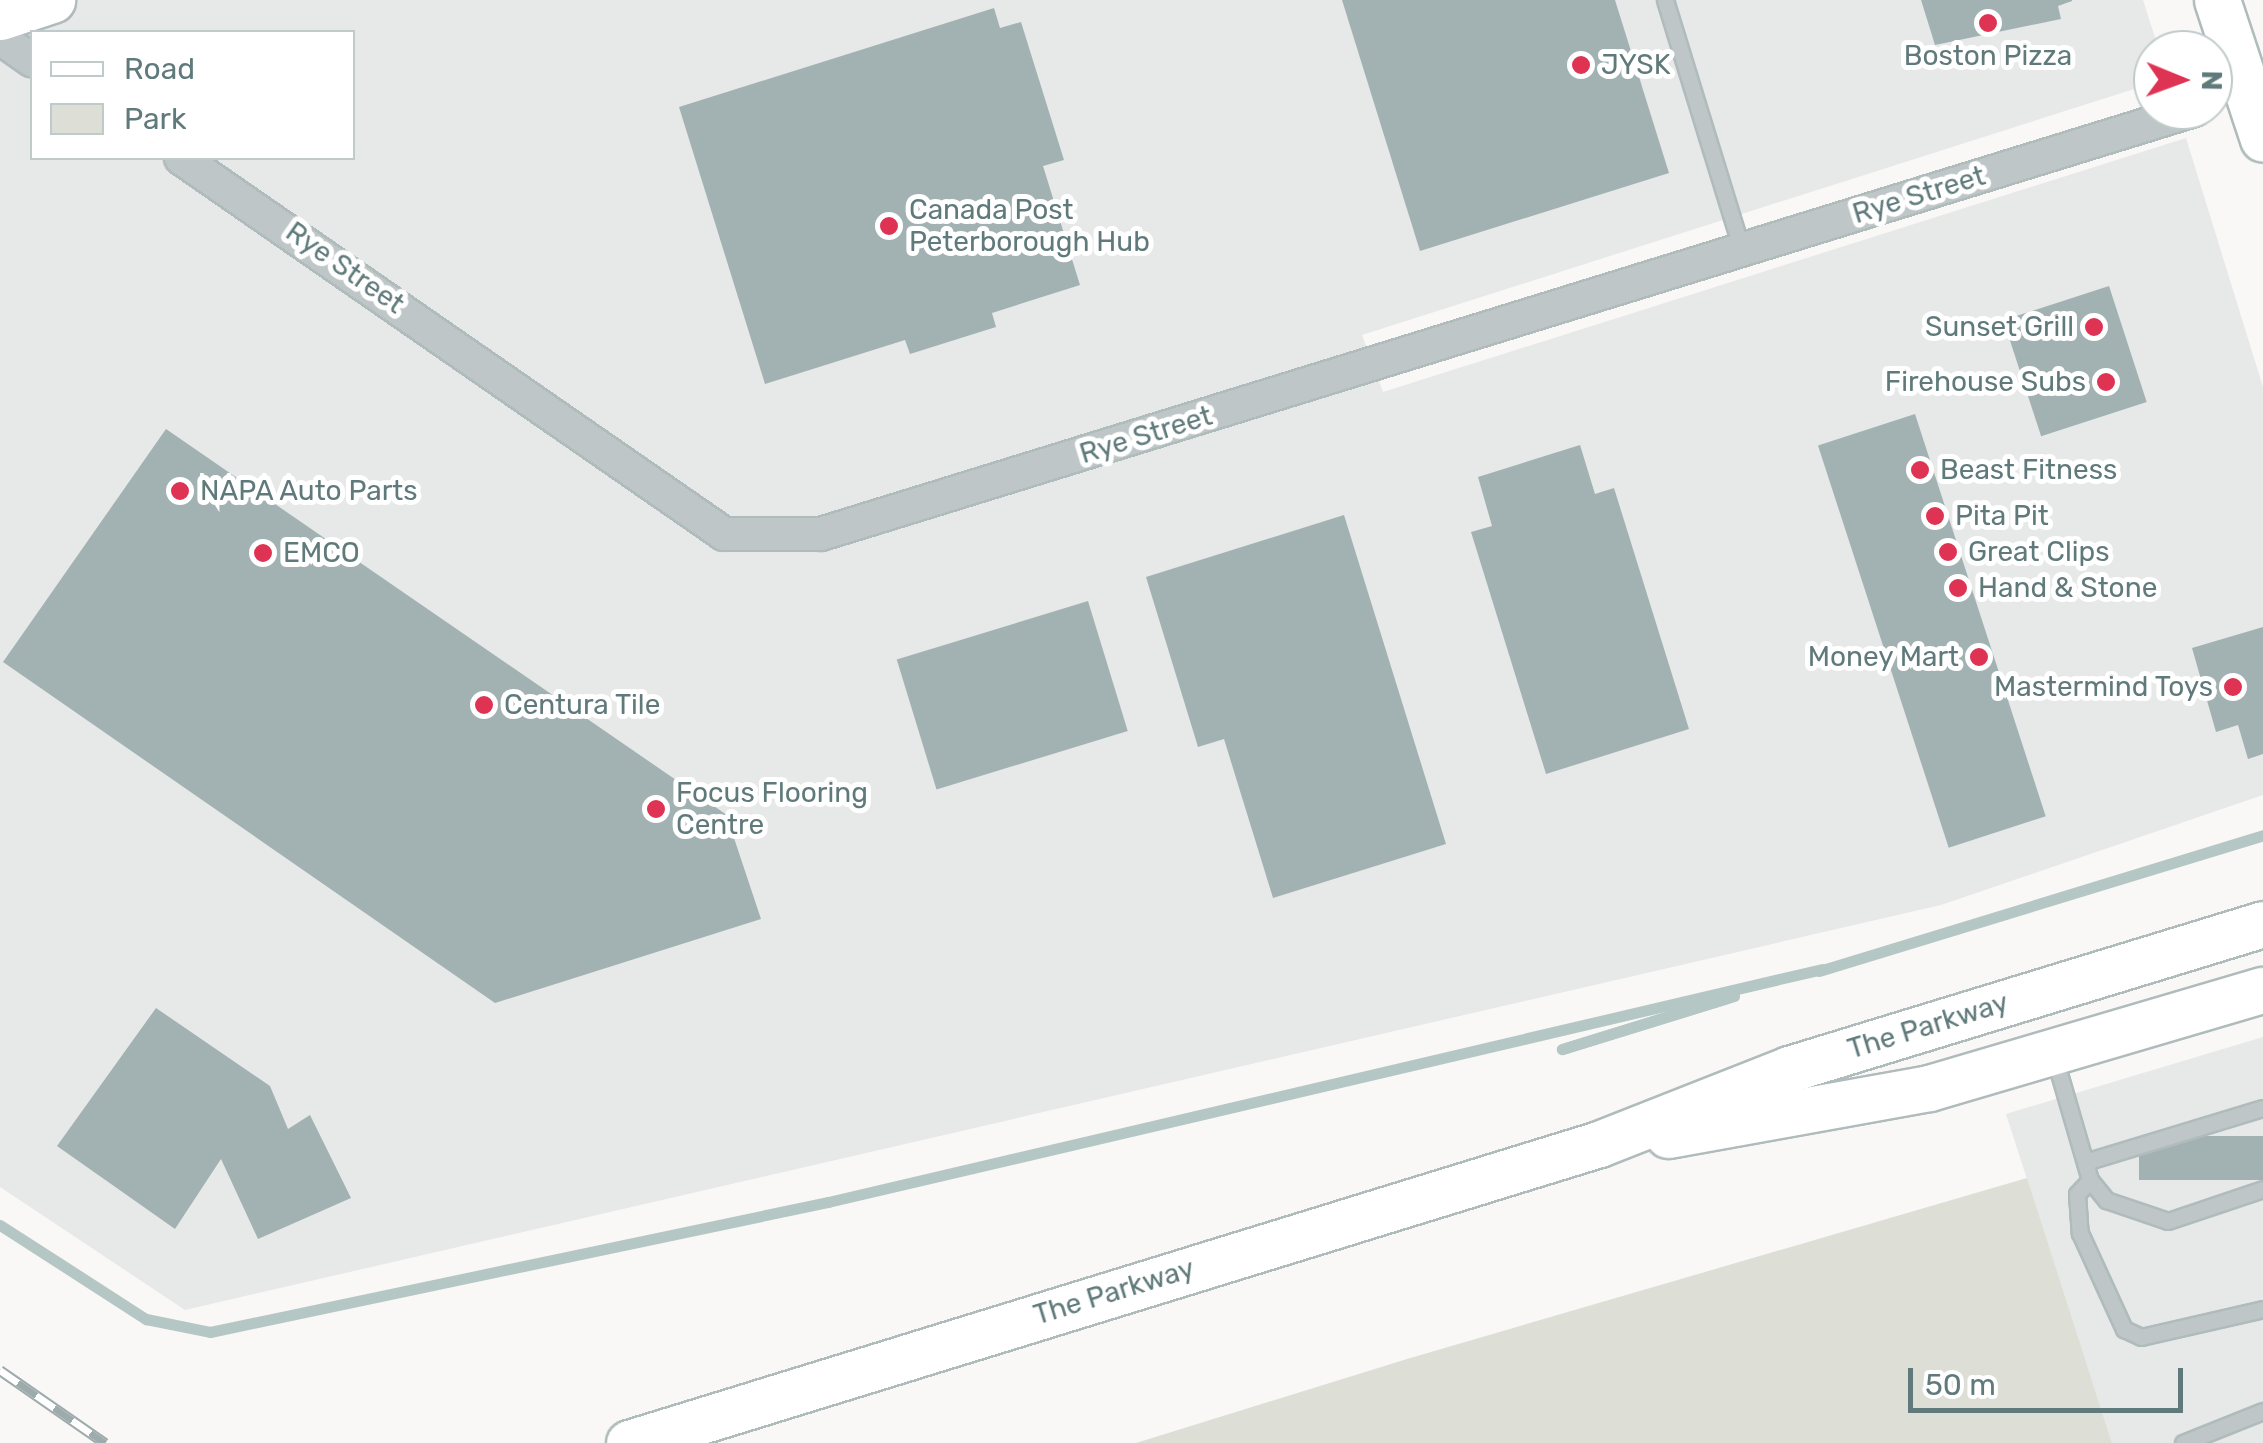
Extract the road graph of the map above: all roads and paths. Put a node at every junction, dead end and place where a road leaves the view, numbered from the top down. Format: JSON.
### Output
{"nodes":[{"id":1,"x":52,"y":0,"type":"edge"},
{"id":2,"x":1665,"y":0,"type":"edge"},
{"id":3,"x":2217,"y":0,"type":"edge"},
{"id":4,"x":0,"y":17,"type":"edge"},
{"id":5,"x":2221,"y":30,"type":"edge"},
{"id":6,"x":0,"y":38,"type":"edge"},
{"id":7,"x":30,"y":59,"type":"edge"},
{"id":8,"x":2233,"y":103,"type":"edge"},
{"id":9,"x":2133,"y":129,"type":"edge"},
{"id":10,"x":2263,"y":140,"type":"edge"},
{"id":11,"x":184,"y":160,"type":"edge"},
{"id":12,"x":1742,"y":250,"type":"junction"},
{"id":13,"x":2263,"y":924,"type":"edge"},
{"id":14,"x":2263,"y":990,"type":"edge"},
{"id":15,"x":2052,"y":1052,"type":"junction"},
{"id":16,"x":2263,"y":1108,"type":"edge"},
{"id":17,"x":1599,"y":1144,"type":"junction"},
{"id":18,"x":2085,"y":1162,"type":"junction"},
{"id":19,"x":2090,"y":1180,"type":"junction"},
{"id":20,"x":2263,"y":1189,"type":"edge"},
{"id":21,"x":2263,"y":1309,"type":"edge"},
{"id":22,"x":2263,"y":1411,"type":"edge"},
{"id":23,"x":629,"y":1443,"type":"edge"},
{"id":24,"x":2183,"y":1443,"type":"edge"}],
"edges":[{"from":1,"to":4,"type":"main road"},
{"from":2,"to":12,"type":"lane"},
{"from":3,"to":5,"type":"main road"},
{"from":6,"to":7,"type":"street"},
{"from":8,"to":10,"type":"main road"},
{"from":9,"to":12,"type":"street","name":"Rye Street"},
{"from":11,"to":12,"type":"street","name":"Rye Street"},
{"from":13,"to":17,"type":"main road","name":"The Parkway"},
{"from":14,"to":15,"type":"main road","name":"The Parkway"},
{"from":15,"to":17,"type":"main road","name":"The Parkway"},
{"from":15,"to":18,"type":"lane"},
{"from":16,"to":18,"type":"lane"},
{"from":17,"to":23,"type":"main road","name":"The Parkway"},
{"from":18,"to":19,"type":"lane"},
{"from":19,"to":20,"type":"lane"},
{"from":19,"to":21,"type":"lane"},
{"from":22,"to":24,"type":"lane"}]}
